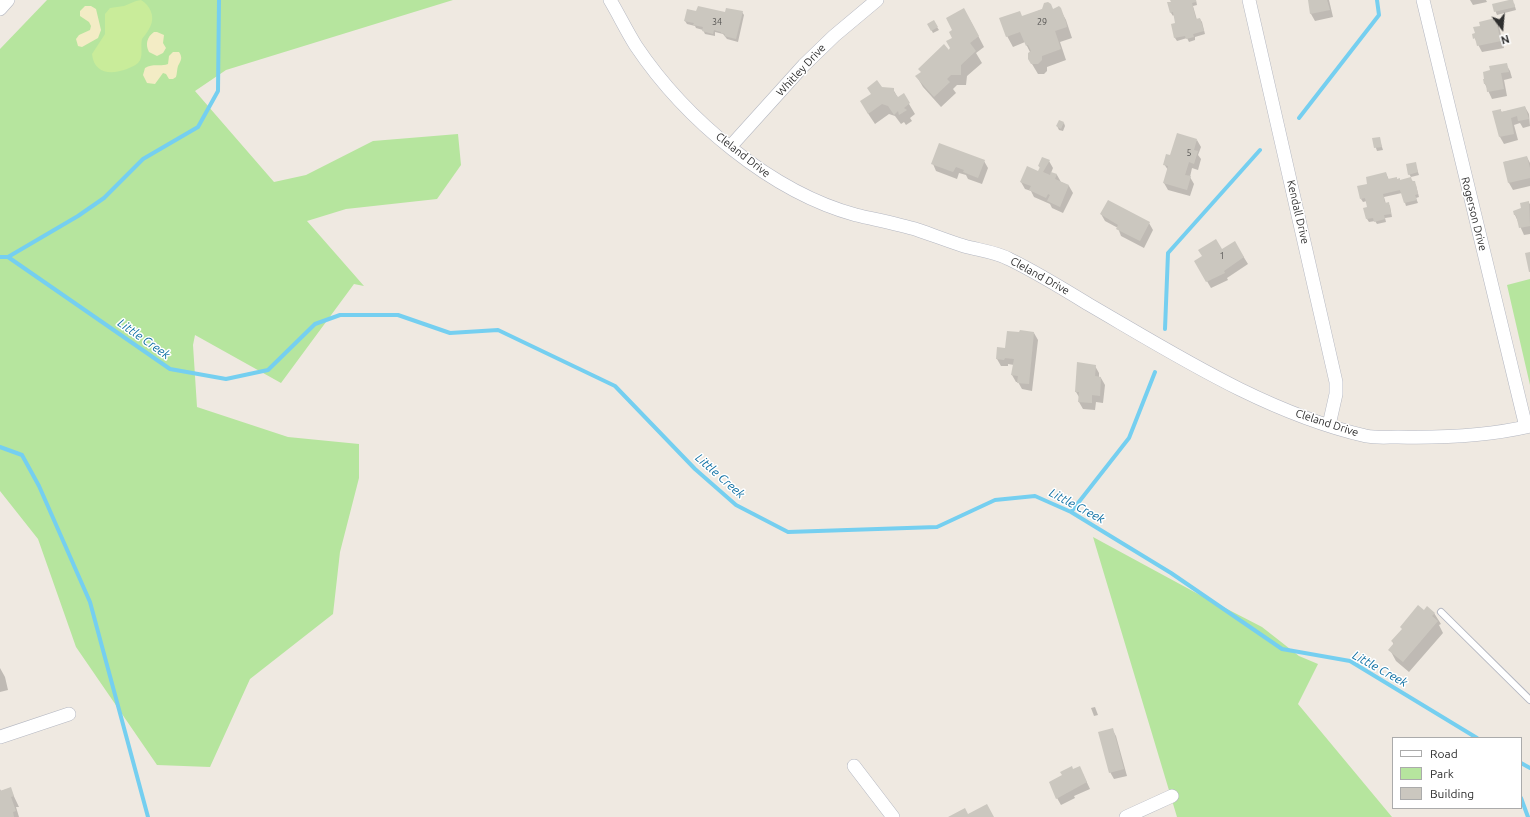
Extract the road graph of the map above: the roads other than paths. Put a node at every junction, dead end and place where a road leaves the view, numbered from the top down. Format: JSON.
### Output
{"nodes":[{"id":1,"x":8,"y":0,"type":"edge"},
{"id":2,"x":610,"y":0,"type":"edge"},
{"id":3,"x":877,"y":0,"type":"edge"},
{"id":4,"x":1249,"y":0,"type":"edge"},
{"id":5,"x":1423,"y":0,"type":"edge"},
{"id":6,"x":0,"y":9,"type":"edge"},
{"id":7,"x":730,"y":147,"type":"junction"},
{"id":8,"x":1329,"y":425,"type":"junction"},
{"id":9,"x":1528,"y":427,"type":"edge"},
{"id":10,"x":1441,"y":612,"type":"dead end"},
{"id":11,"x":1530,"y":700,"type":"edge"},
{"id":12,"x":69,"y":714,"type":"dead end"},
{"id":13,"x":0,"y":738,"type":"edge"},
{"id":14,"x":854,"y":766,"type":"dead end"},
{"id":15,"x":1172,"y":796,"type":"dead end"},
{"id":16,"x":893,"y":817,"type":"edge"},
{"id":17,"x":1126,"y":817,"type":"edge"}],
"edges":[{"from":1,"to":6,"type":"street"},
{"from":2,"to":7,"type":"street","name":"Cleland Drive"},
{"from":3,"to":7,"type":"street","name":"Whitley Drive"},
{"from":4,"to":8,"type":"street","name":"Kendall Drive"},
{"from":5,"to":9,"type":"street","name":"Rogerson Drive"},
{"from":7,"to":8,"type":"street","name":"Cleland Drive"},
{"from":8,"to":9,"type":"street","name":"Cleland Drive"},
{"from":10,"to":11,"type":"lane"},
{"from":12,"to":13,"type":"street"},
{"from":14,"to":16,"type":"street"},
{"from":15,"to":17,"type":"street"}]}
